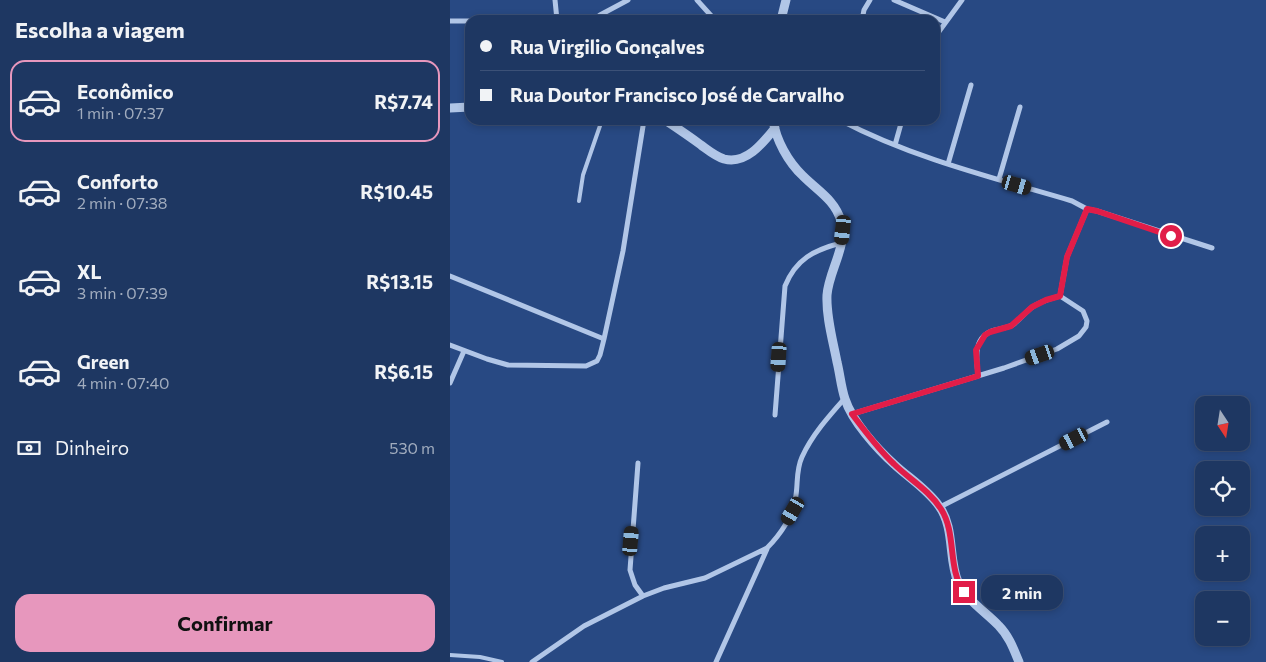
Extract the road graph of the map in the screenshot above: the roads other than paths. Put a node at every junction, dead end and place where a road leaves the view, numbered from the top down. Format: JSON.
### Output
{"nodes":[{"id":1,"x":555,"y":0,"type":"edge"},
{"id":2,"x":628,"y":0,"type":"edge"},
{"id":3,"x":697,"y":0,"type":"edge"},
{"id":4,"x":786,"y":0,"type":"edge"},
{"id":5,"x":870,"y":0,"type":"edge"},
{"id":6,"x":894,"y":0,"type":"edge"},
{"id":7,"x":962,"y":0,"type":"edge"},
{"id":8,"x":556,"y":15,"type":"edge"},
{"id":9,"x":600,"y":15,"type":"edge"},
{"id":10,"x":710,"y":15,"type":"edge"},
{"id":11,"x":782,"y":15,"type":"edge"},
{"id":12,"x":863,"y":15,"type":"edge"},
{"id":13,"x":929,"y":15,"type":"edge"},
{"id":14,"x":940,"y":19,"type":"edge"},
{"id":15,"x":450,"y":21,"type":"edge"},
{"id":16,"x":465,"y":21,"type":"edge"},
{"id":17,"x":946,"y":22,"type":"junction"},
{"id":18,"x":940,"y":30,"type":"edge"},
{"id":19,"x":971,"y":85,"type":"dead end"},
{"id":20,"x":1020,"y":106,"type":"dead end"},
{"id":21,"x":450,"y":108,"type":"edge"},
{"id":22,"x":465,"y":108,"type":"edge"},
{"id":23,"x":600,"y":125,"type":"edge"},
{"id":24,"x":643,"y":125,"type":"edge"},
{"id":25,"x":672,"y":125,"type":"edge"},
{"id":26,"x":773,"y":125,"type":"edge"},
{"id":27,"x":774,"y":125,"type":"edge"},
{"id":28,"x":852,"y":125,"type":"edge"},
{"id":29,"x":901,"y":125,"type":"edge"},
{"id":30,"x":895,"y":145,"type":"junction"},
{"id":31,"x":948,"y":164,"type":"junction"},
{"id":32,"x":999,"y":180,"type":"junction"},
{"id":33,"x":579,"y":201,"type":"dead end"},
{"id":34,"x":1087,"y":209,"type":"junction"},
{"id":35,"x":841,"y":243,"type":"junction"},
{"id":36,"x":1212,"y":248,"type":"dead end"},
{"id":37,"x":450,"y":276,"type":"edge"},
{"id":38,"x":1060,"y":296,"type":"junction"},
{"id":39,"x":604,"y":339,"type":"junction"},
{"id":40,"x":450,"y":345,"type":"edge"},
{"id":41,"x":464,"y":351,"type":"junction"},
{"id":42,"x":978,"y":376,"type":"junction"},
{"id":43,"x":450,"y":382,"type":"edge"},
{"id":44,"x":844,"y":398,"type":"junction"},
{"id":45,"x":852,"y":414,"type":"junction"},
{"id":46,"x":775,"y":415,"type":"dead end"},
{"id":47,"x":1107,"y":422,"type":"dead end"},
{"id":48,"x":638,"y":464,"type":"dead end"},
{"id":49,"x":940,"y":507,"type":"junction"},
{"id":50,"x":767,"y":548,"type":"junction"},
{"id":51,"x":643,"y":596,"type":"junction"},
{"id":52,"x":450,"y":656,"type":"edge"},
{"id":53,"x":502,"y":662,"type":"edge"},
{"id":54,"x":532,"y":662,"type":"edge"},
{"id":55,"x":716,"y":662,"type":"edge"},
{"id":56,"x":1019,"y":662,"type":"edge"}],
"edges":[{"from":1,"to":8,"type":"street"},
{"from":2,"to":9,"type":"street"},
{"from":3,"to":10,"type":"street"},
{"from":4,"to":11,"type":"street"},
{"from":5,"to":12,"type":"street"},
{"from":6,"to":13,"type":"street"},
{"from":7,"to":17,"type":"street"},
{"from":14,"to":17,"type":"street"},
{"from":15,"to":16,"type":"street"},
{"from":17,"to":18,"type":"street"},
{"from":19,"to":31,"type":"street"},
{"from":20,"to":32,"type":"street"},
{"from":21,"to":22,"type":"street"},
{"from":23,"to":33,"type":"lane"},
{"from":24,"to":39,"type":"street"},
{"from":25,"to":26,"type":"street"},
{"from":27,"to":35,"type":"street"},
{"from":28,"to":30,"type":"street"},
{"from":29,"to":30,"type":"street"},
{"from":30,"to":31,"type":"street"},
{"from":31,"to":32,"type":"street"},
{"from":32,"to":34,"type":"street"},
{"from":34,"to":36,"type":"street"},
{"from":34,"to":38,"type":"street"},
{"from":35,"to":44,"type":"street"},
{"from":35,"to":46,"type":"street"},
{"from":37,"to":39,"type":"street"},
{"from":38,"to":42,"type":"street"},
{"from":38,"to":42,"type":"street"},
{"from":39,"to":41,"type":"street"},
{"from":40,"to":41,"type":"street"},
{"from":41,"to":43,"type":"street"},
{"from":42,"to":45,"type":"street"},
{"from":44,"to":45,"type":"street"},
{"from":44,"to":50,"type":"street"},
{"from":45,"to":49,"type":"street"},
{"from":47,"to":49,"type":"street"},
{"from":48,"to":51,"type":"street"},
{"from":49,"to":56,"type":"street"},
{"from":50,"to":51,"type":"street"},
{"from":50,"to":55,"type":"street"},
{"from":51,"to":54,"type":"street"},
{"from":52,"to":53,"type":"lane"}]}
